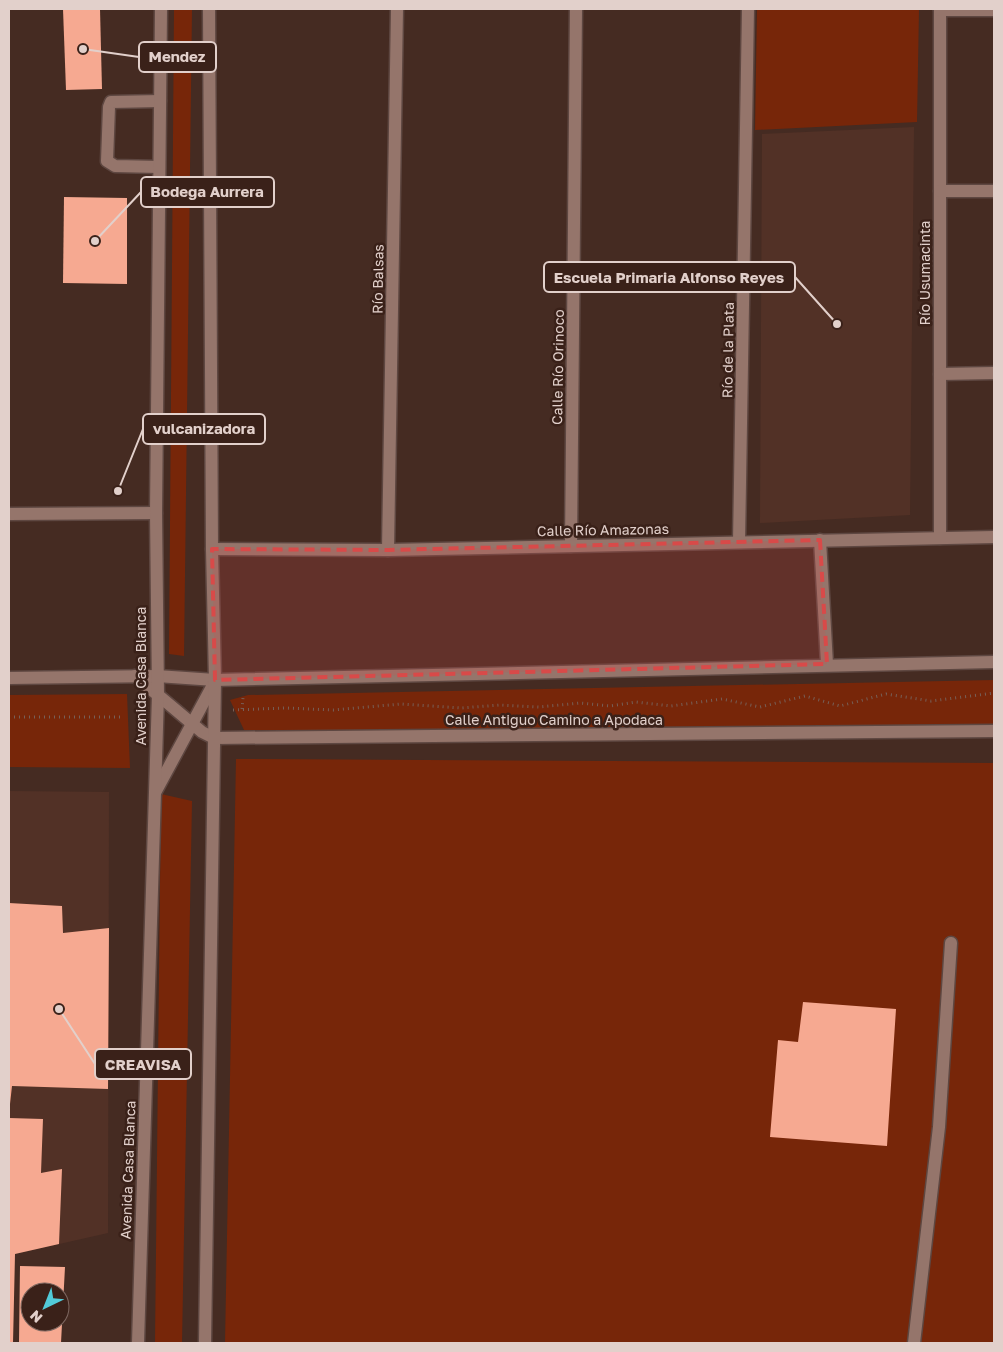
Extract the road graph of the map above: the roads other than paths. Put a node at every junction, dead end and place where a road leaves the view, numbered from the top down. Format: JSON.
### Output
{"nodes":[{"id":1,"x":161,"y":9,"type":"edge"},
{"id":2,"x":209,"y":9,"type":"edge"},
{"id":3,"x":396,"y":9,"type":"edge"},
{"id":4,"x":576,"y":9,"type":"edge"},
{"id":5,"x":748,"y":9,"type":"edge"},
{"id":6,"x":940,"y":10,"type":"edge"},
{"id":7,"x":994,"y":10,"type":"edge"},
{"id":8,"x":160,"y":101,"type":"junction"},
{"id":9,"x":159,"y":167,"type":"junction"},
{"id":10,"x":940,"y":191,"type":"junction"},
{"id":11,"x":994,"y":191,"type":"edge"},
{"id":12,"x":994,"y":373,"type":"edge"},
{"id":13,"x":940,"y":374,"type":"junction"},
{"id":14,"x":156,"y":513,"type":"junction"},
{"id":15,"x":9,"y":514,"type":"edge"},
{"id":16,"x":994,"y":537,"type":"edge"},
{"id":17,"x":940,"y":538,"type":"junction"},
{"id":18,"x":820,"y":540,"type":"junction"},
{"id":19,"x":740,"y":542,"type":"junction"},
{"id":20,"x":571,"y":546,"type":"junction"},
{"id":21,"x":212,"y":549,"type":"junction"},
{"id":22,"x":388,"y":550,"type":"junction"},
{"id":23,"x":994,"y":662,"type":"edge"},
{"id":24,"x":827,"y":664,"type":"junction"},
{"id":25,"x":135,"y":676,"type":"junction"},
{"id":26,"x":157,"y":676,"type":"junction"},
{"id":27,"x":9,"y":678,"type":"edge"},
{"id":28,"x":216,"y":680,"type":"junction"},
{"id":29,"x":158,"y":695,"type":"junction"},
{"id":30,"x":193,"y":724,"type":"junction"},
{"id":31,"x":994,"y":731,"type":"edge"},
{"id":32,"x":214,"y":738,"type":"junction"},
{"id":33,"x":154,"y":795,"type":"junction"},
{"id":34,"x":951,"y":943,"type":"dead end"},
{"id":35,"x":138,"y":1343,"type":"edge"},
{"id":36,"x":205,"y":1343,"type":"edge"},
{"id":37,"x":914,"y":1343,"type":"edge"}],
"edges":[{"from":1,"to":8,"type":"street","name":"Avenida Casa Blanca"},
{"from":2,"to":21,"type":"street"},
{"from":3,"to":22,"type":"street","name":"Río Balsas"},
{"from":4,"to":20,"type":"street","name":"Calle Río Orinoco"},
{"from":5,"to":19,"type":"street","name":"Río de la Plata"},
{"from":6,"to":7,"type":"street"},
{"from":6,"to":10,"type":"street","name":"Río Usumacinta"},
{"from":8,"to":9,"type":"street","name":"Avenida Casa Blanca"},
{"from":8,"to":9,"type":"street"},
{"from":9,"to":14,"type":"street","name":"Avenida Casa Blanca"},
{"from":10,"to":11,"type":"street"},
{"from":10,"to":13,"type":"street","name":"Río Usumacinta"},
{"from":12,"to":13,"type":"street"},
{"from":13,"to":17,"type":"street","name":"Río Usumacinta"},
{"from":14,"to":15,"type":"street"},
{"from":14,"to":26,"type":"street","name":"Avenida Casa Blanca"},
{"from":16,"to":17,"type":"street","name":"Calle Río Amazonas"},
{"from":17,"to":18,"type":"street","name":"Calle Río Amazonas"},
{"from":18,"to":19,"type":"street","name":"Calle Río Amazonas"},
{"from":18,"to":24,"type":"street"},
{"from":19,"to":20,"type":"street","name":"Calle Río Amazonas"},
{"from":20,"to":22,"type":"street","name":"Calle Río Amazonas"},
{"from":21,"to":22,"type":"street","name":"Calle Río Amazonas"},
{"from":21,"to":28,"type":"street"},
{"from":23,"to":24,"type":"street"},
{"from":24,"to":28,"type":"street"},
{"from":25,"to":26,"type":"street"},
{"from":25,"to":27,"type":"street"},
{"from":25,"to":29,"type":"street"},
{"from":26,"to":28,"type":"street"},
{"from":26,"to":29,"type":"street","name":"Avenida Casa Blanca"},
{"from":28,"to":30,"type":"street"},
{"from":28,"to":32,"type":"street"},
{"from":29,"to":30,"type":"street"},
{"from":29,"to":33,"type":"street","name":"Avenida Casa Blanca"},
{"from":30,"to":32,"type":"street"},
{"from":30,"to":33,"type":"street"},
{"from":31,"to":32,"type":"street","name":"Calle Antiguo Camino a Apodaca"},
{"from":32,"to":36,"type":"street"},
{"from":33,"to":35,"type":"street","name":"Avenida Casa Blanca"},
{"from":34,"to":37,"type":"street"}]}
